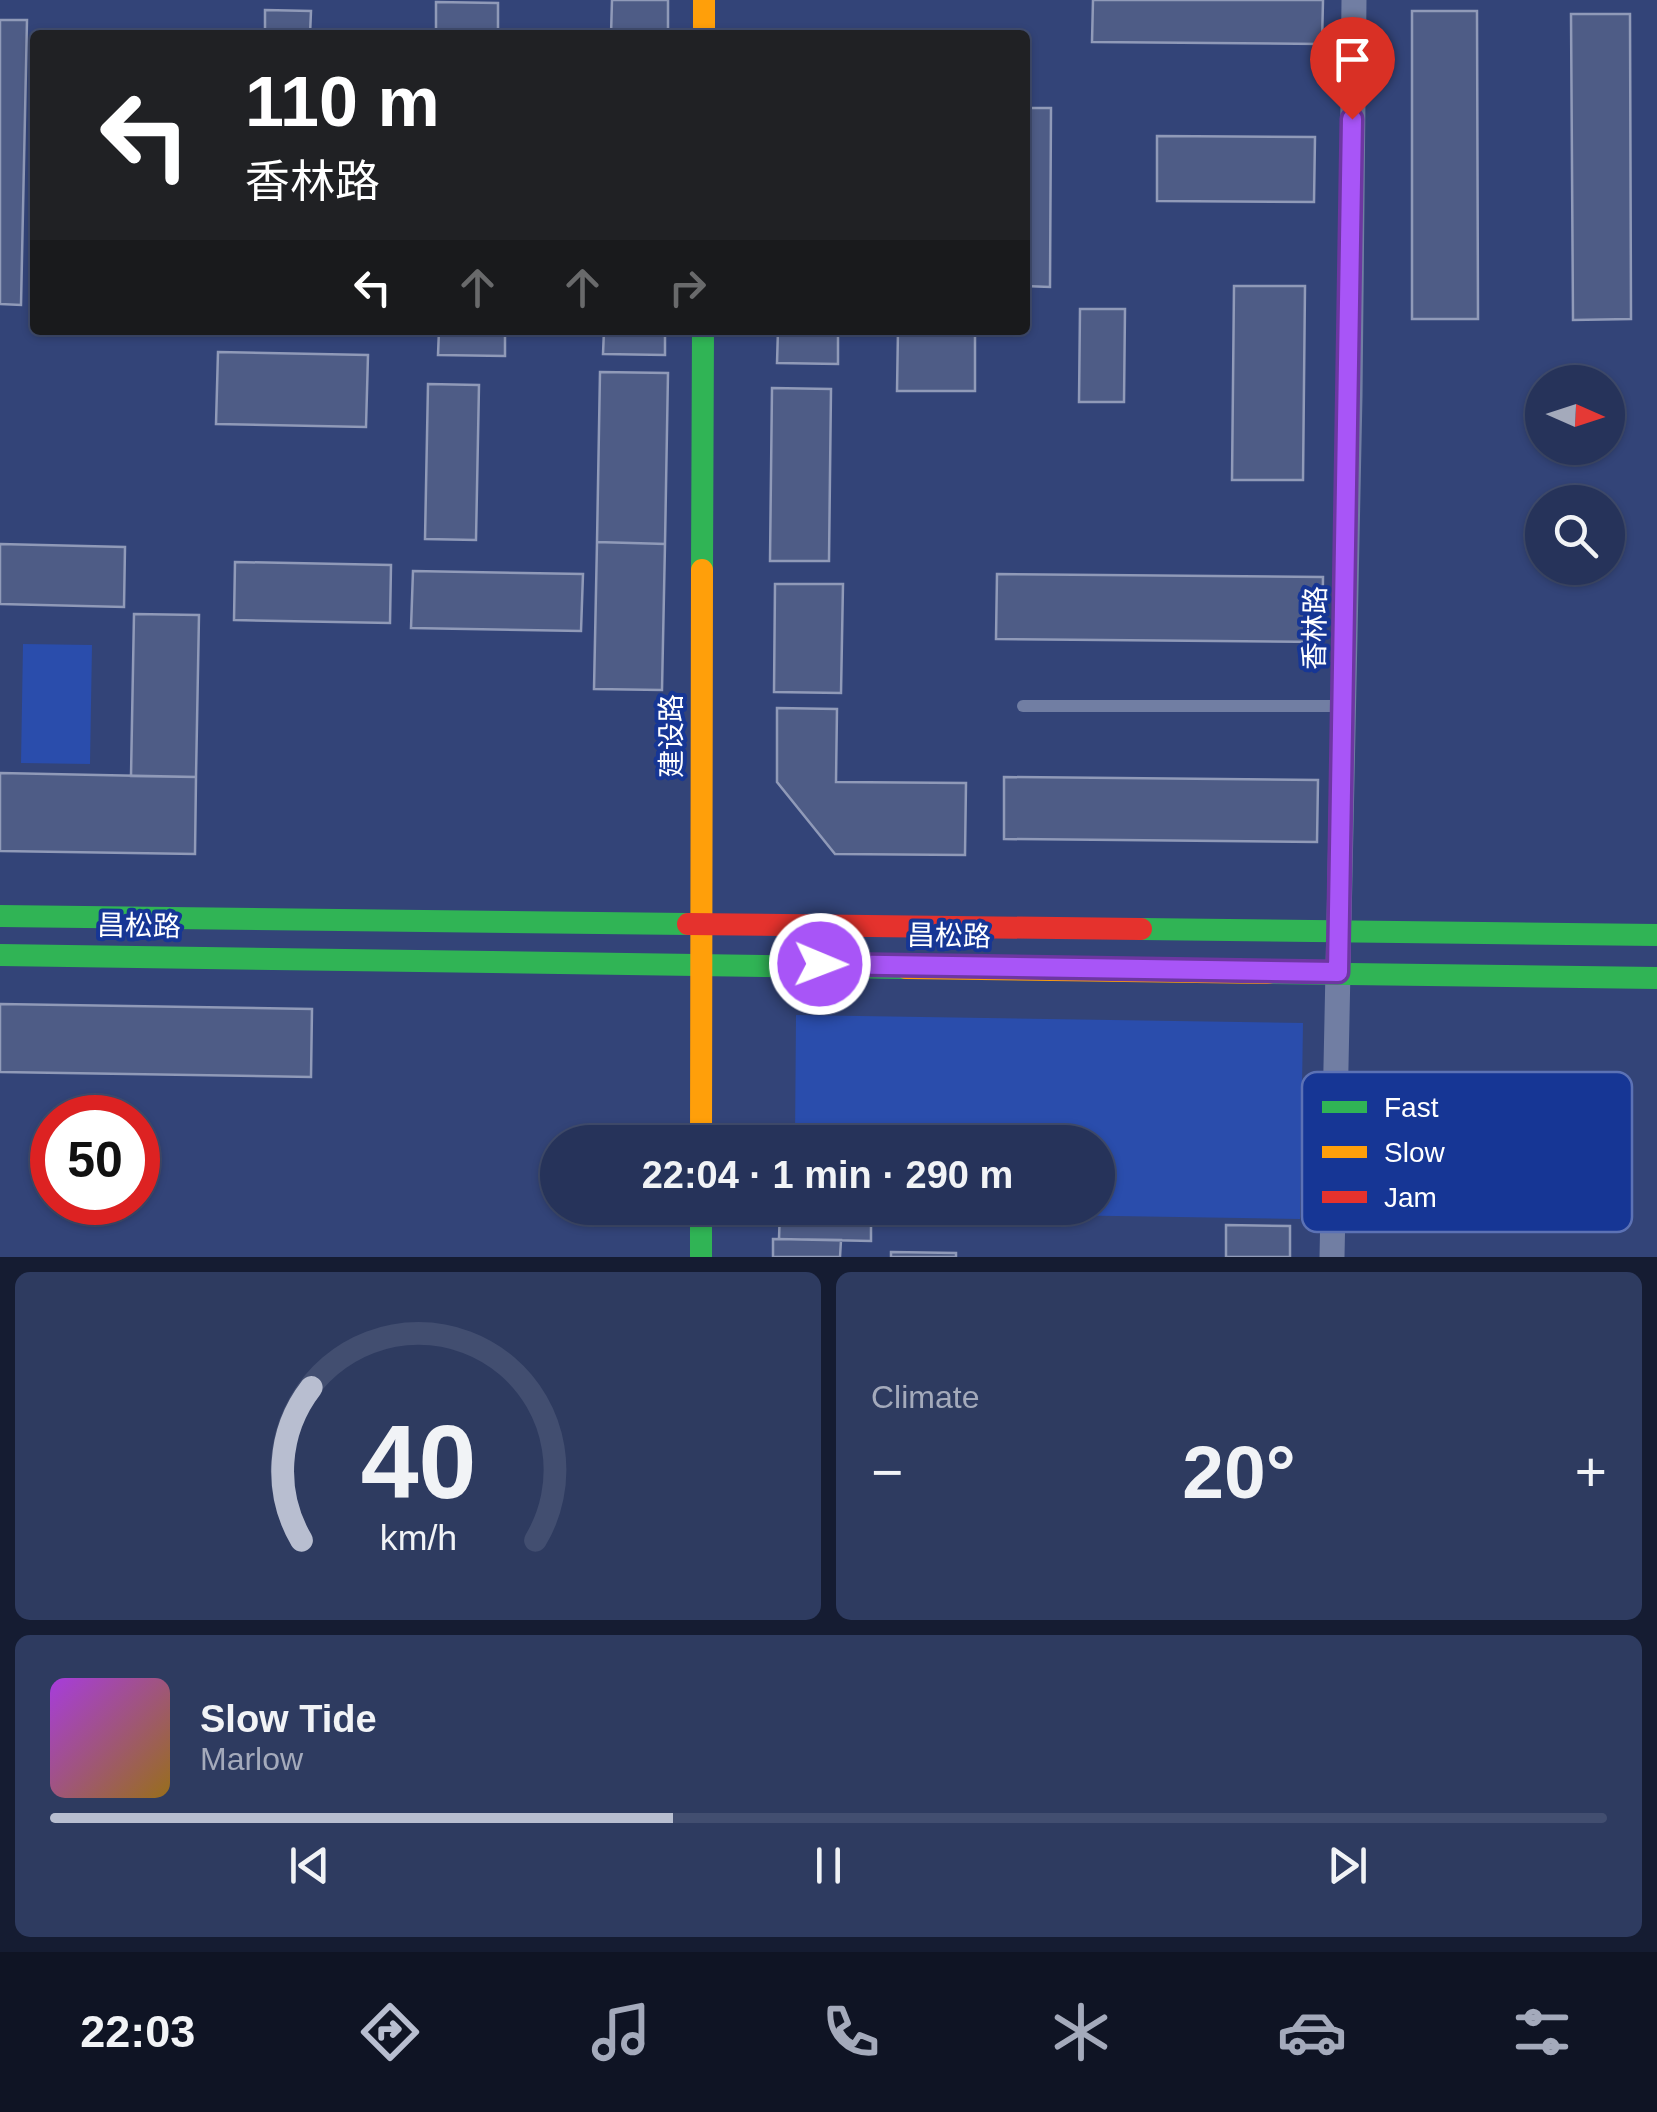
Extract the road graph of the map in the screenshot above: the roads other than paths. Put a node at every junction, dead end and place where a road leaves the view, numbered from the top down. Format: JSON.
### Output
{"nodes":[{"id":1,"x":704,"y":0,"type":"edge"},
{"id":2,"x":1354,"y":0,"type":"edge"},
{"id":3,"x":704,"y":30,"type":"edge"},
{"id":4,"x":702,"y":335,"type":"edge"},
{"id":5,"x":1023,"y":706,"type":"dead end"},
{"id":6,"x":1343,"y":706,"type":"junction"},
{"id":7,"x":0,"y":916,"type":"edge"},
{"id":8,"x":700,"y":924,"type":"junction"},
{"id":9,"x":1338,"y":931,"type":"junction"},
{"id":10,"x":1657,"y":935,"type":"edge"},
{"id":11,"x":0,"y":955,"type":"edge"},
{"id":12,"x":700,"y":962,"type":"junction"},
{"id":13,"x":1338,"y":972,"type":"junction"},
{"id":14,"x":1657,"y":978,"type":"edge"},
{"id":15,"x":1336,"y":1072,"type":"edge"},
{"id":16,"x":701,"y":1125,"type":"edge"},
{"id":17,"x":701,"y":1225,"type":"edge"},
{"id":18,"x":1333,"y":1232,"type":"edge"},
{"id":19,"x":701,"y":1257,"type":"edge"},
{"id":20,"x":1332,"y":1257,"type":"edge"}],
"edges":[{"from":1,"to":3,"type":"main road"},
{"from":2,"to":6,"type":"street","name":"香林路"},
{"from":4,"to":8,"type":"main road","name":"建设路"},
{"from":5,"to":6,"type":"lane"},
{"from":6,"to":9,"type":"street","name":"香林路"},
{"from":7,"to":8,"type":"main road","name":"昌松路"},
{"from":8,"to":9,"type":"main road","name":"昌松路"},
{"from":8,"to":12,"type":"main road","name":"建设路"},
{"from":9,"to":10,"type":"main road","name":"昌松路"},
{"from":9,"to":13,"type":"street","name":"香林路"},
{"from":11,"to":12,"type":"main road","name":"昌松路"},
{"from":12,"to":13,"type":"main road","name":"昌松路"},
{"from":12,"to":16,"type":"main road","name":"建设路"},
{"from":13,"to":14,"type":"main road","name":"昌松路"},
{"from":13,"to":15,"type":"street","name":"香林路"},
{"from":17,"to":19,"type":"main road"},
{"from":18,"to":20,"type":"street","name":"香林路"}]}
